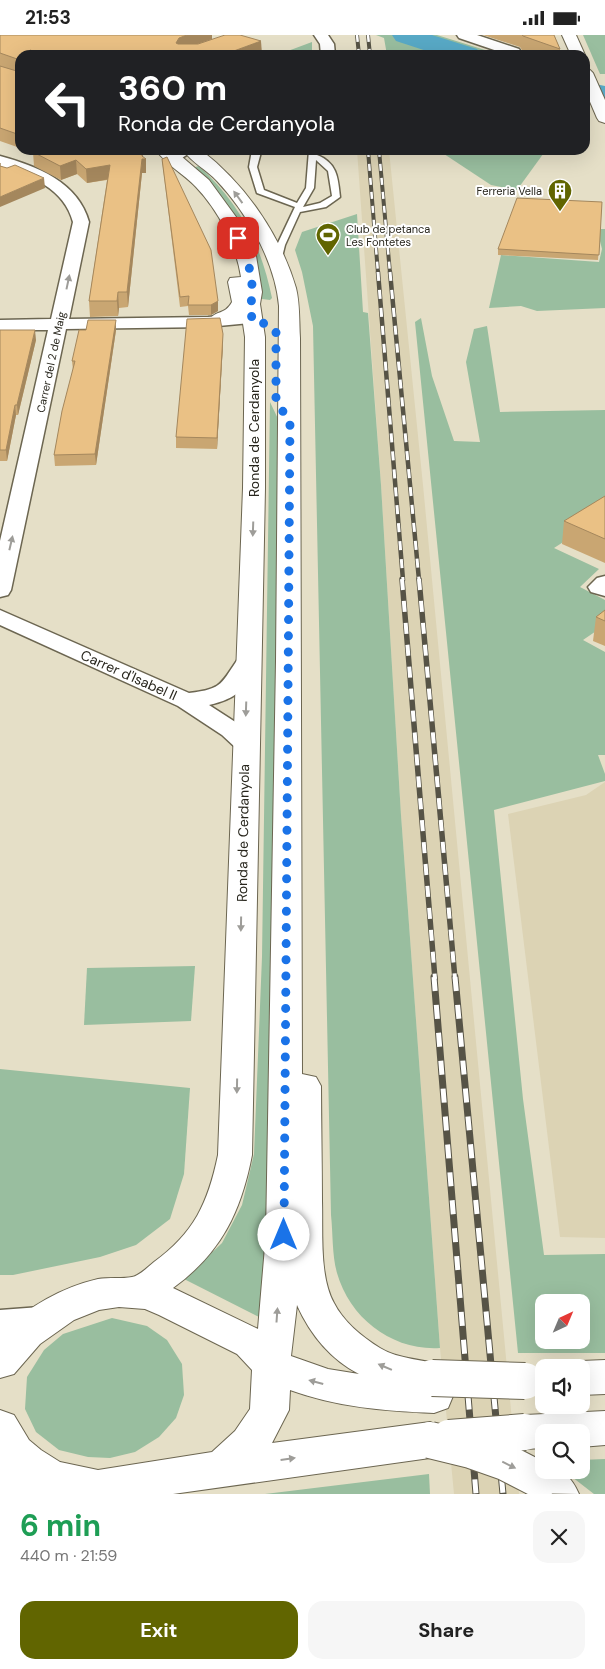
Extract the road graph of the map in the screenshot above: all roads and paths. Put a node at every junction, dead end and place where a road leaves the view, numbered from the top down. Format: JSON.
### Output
{"nodes":[{"id":1,"x":321,"y":35,"type":"edge"},
{"id":2,"x":464,"y":35,"type":"edge"},
{"id":3,"x":328,"y":50,"type":"edge"},
{"id":4,"x":508,"y":50,"type":"edge"},
{"id":5,"x":590,"y":84,"type":"edge"},
{"id":6,"x":605,"y":118,"type":"edge"},
{"id":7,"x":181,"y":155,"type":"edge"},
{"id":8,"x":184,"y":155,"type":"edge"},
{"id":9,"x":257,"y":155,"type":"edge"},
{"id":10,"x":313,"y":155,"type":"edge"},
{"id":11,"x":316,"y":155,"type":"edge"},
{"id":12,"x":36,"y":158,"type":"edge"},
{"id":13,"x":5,"y":166,"type":"edge"},
{"id":14,"x":297,"y":210,"type":"junction"},
{"id":15,"x":247,"y":256,"type":"junction"},
{"id":16,"x":273,"y":257,"type":"junction"},
{"id":17,"x":216,"y":322,"type":"junction"},
{"id":18,"x":59,"y":324,"type":"junction"},
{"id":19,"x":252,"y":324,"type":"junction"},
{"id":20,"x":0,"y":325,"type":"edge"},
{"id":21,"x":290,"y":421,"type":"junction"},
{"id":22,"x":605,"y":583,"type":"edge"},
{"id":23,"x":605,"y":589,"type":"edge"},
{"id":24,"x":0,"y":590,"type":"edge"},
{"id":25,"x":0,"y":617,"type":"edge"},
{"id":26,"x":248,"y":661,"type":"junction"},
{"id":27,"x":186,"y":701,"type":"junction"},
{"id":28,"x":246,"y":743,"type":"junction"},
{"id":29,"x":286,"y":968,"type":"junction"},
{"id":30,"x":140,"y":1293,"type":"junction"},
{"id":31,"x":40,"y":1321,"type":"junction"},
{"id":32,"x":0,"y":1324,"type":"edge"},
{"id":33,"x":0,"y":1362,"type":"edge"},
{"id":34,"x":271,"y":1364,"type":"junction"},
{"id":35,"x":605,"y":1377,"type":"edge"},
{"id":36,"x":590,"y":1378,"type":"edge"},
{"id":37,"x":534,"y":1381,"type":"edge"},
{"id":38,"x":433,"y":1387,"type":"junction"},
{"id":39,"x":0,"y":1427,"type":"edge"},
{"id":40,"x":605,"y":1428,"type":"edge"},
{"id":41,"x":430,"y":1440,"type":"junction"},
{"id":42,"x":222,"y":1468,"type":"junction"},
{"id":43,"x":0,"y":1479,"type":"edge"},
{"id":44,"x":53,"y":1479,"type":"junction"},
{"id":45,"x":549,"y":1487,"type":"edge"}],
"edges":[{"from":1,"to":3,"type":"street"},
{"from":2,"to":4,"type":"street"},
{"from":5,"to":6,"type":"street"},
{"from":7,"to":15,"type":"street","name":"Ronda de Cerdanyola"},
{"from":16,"to":8,"type":"street","name":"Ronda de Cerdanyola","one_way":true},
{"from":9,"to":14,"type":"lane"},
{"from":10,"to":14,"type":"lane"},
{"from":11,"to":14,"type":"lane"},
{"from":12,"to":13,"type":"street"},
{"from":18,"to":13,"type":"street","name":"Carrer del 2 de Maig","one_way":true},
{"from":14,"to":16,"type":"lane"},
{"from":15,"to":17,"type":"street"},
{"from":15,"to":19,"type":"street","name":"Ronda de Cerdanyola"},
{"from":16,"to":19,"type":"street","name":"Ronda de Cerdanyola"},
{"from":16,"to":21,"type":"street","name":"Ronda de Cerdanyola"},
{"from":17,"to":18,"type":"street"},
{"from":17,"to":19,"type":"street","name":"Ronda de Cerdanyola"},
{"from":18,"to":20,"type":"street"},
{"from":24,"to":18,"type":"street","name":"Carrer del 2 de Maig","one_way":true},
{"from":19,"to":21,"type":"street","name":"Ronda de Cerdanyola"},
{"from":19,"to":26,"type":"street","name":"Ronda de Cerdanyola","one_way":true},
{"from":21,"to":29,"type":"street","name":"Ronda de Cerdanyola"},
{"from":22,"to":23,"type":"street"},
{"from":25,"to":27,"type":"street","name":"Carrer d'Isabel II"},
{"from":26,"to":27,"type":"street","name":"Carrer d'Isabel II"},
{"from":26,"to":28,"type":"street","name":"Ronda de Cerdanyola","one_way":true},
{"from":27,"to":28,"type":"street"},
{"from":28,"to":30,"type":"street","name":"Ronda de Cerdanyola","one_way":true},
{"from":34,"to":29,"type":"street","name":"Ronda de Cerdanyola","one_way":true},
{"from":38,"to":29,"type":"street","name":"Ronda de Cerdanyola","one_way":true},
{"from":30,"to":31,"type":"street"},
{"from":30,"to":34,"type":"street"},
{"from":31,"to":32,"type":"street"},
{"from":31,"to":33,"type":"street"},
{"from":38,"to":34,"type":"street","one_way":true},
{"from":34,"to":42,"type":"street","name":"Ronda de Cerdanyola"},
{"from":35,"to":36,"type":"street"},
{"from":37,"to":38,"type":"street","bridge":true},
{"from":39,"to":44,"type":"street"},
{"from":40,"to":41,"type":"street","bridge":true},
{"from":42,"to":41,"type":"street","one_way":true},
{"from":41,"to":45,"type":"street","one_way":true,"bridge":true},
{"from":42,"to":44,"type":"street"},
{"from":43,"to":44,"type":"street"}]}
